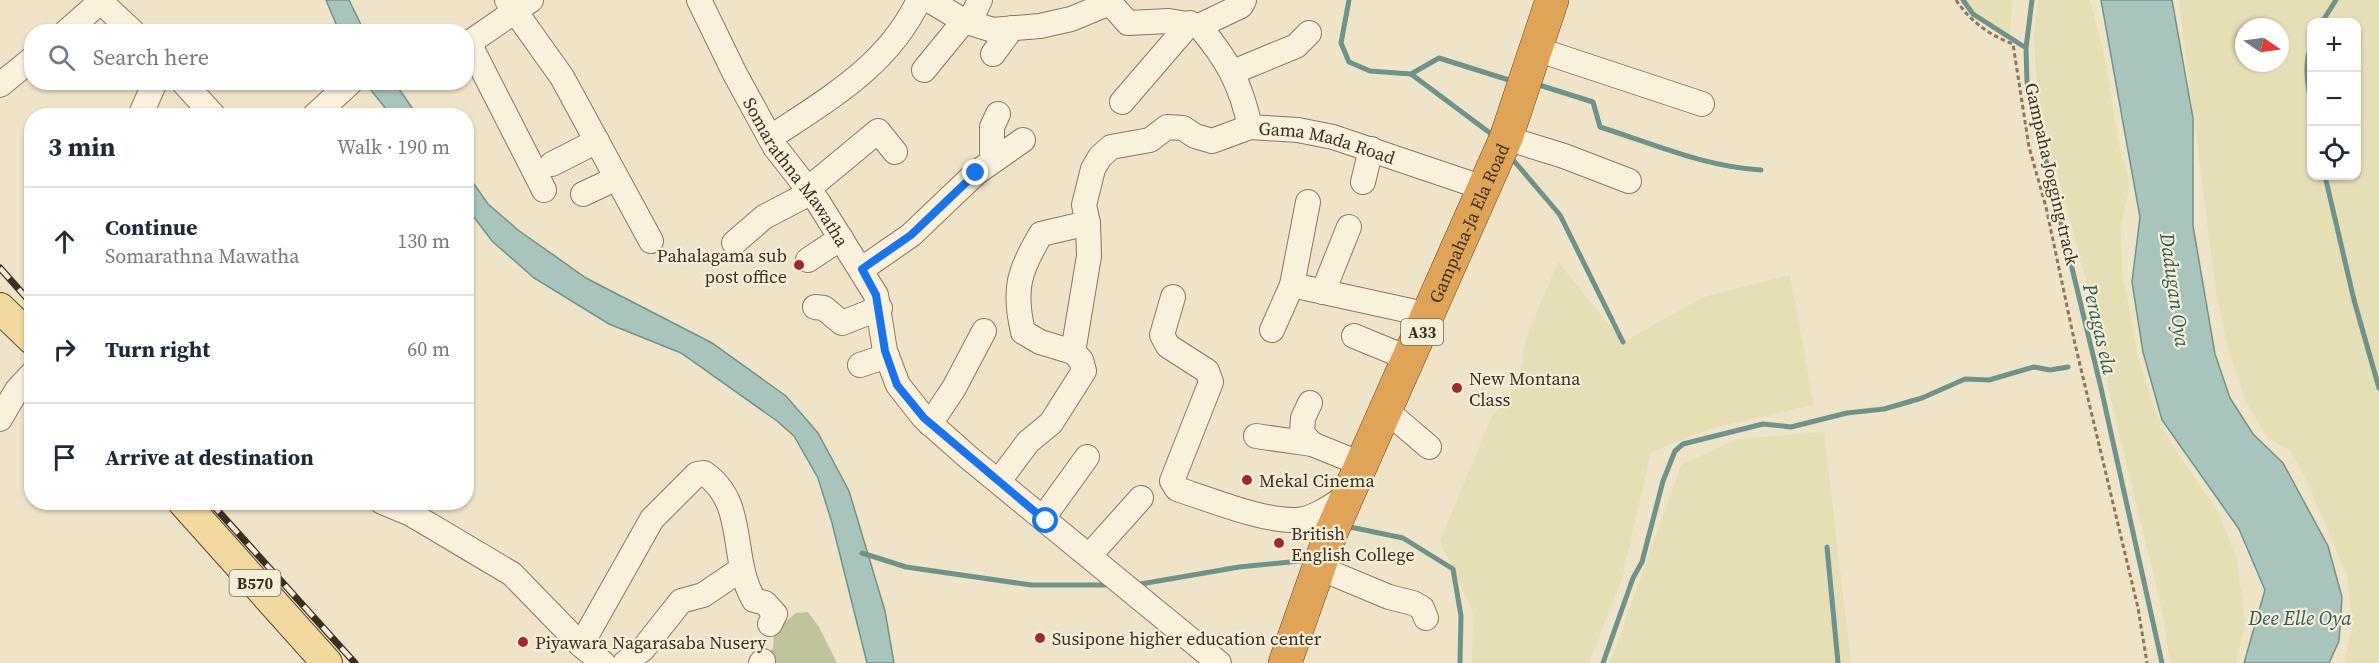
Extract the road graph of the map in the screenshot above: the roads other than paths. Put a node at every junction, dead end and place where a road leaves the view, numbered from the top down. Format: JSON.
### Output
{"nodes":[{"id":1,"x":700,"y":0,"type":"edge"},
{"id":2,"x":919,"y":0,"type":"edge"},
{"id":3,"x":929,"y":0,"type":"edge"},
{"id":4,"x":980,"y":0,"type":"edge"},
{"id":5,"x":1244,"y":0,"type":"edge"},
{"id":6,"x":1552,"y":0,"type":"edge"},
{"id":7,"x":100,"y":1,"type":"edge"},
{"id":8,"x":518,"y":4,"type":"edge"},
{"id":9,"x":1078,"y":8,"type":"edge"},
{"id":10,"x":1150,"y":10,"type":"edge"},
{"id":11,"x":966,"y":22,"type":"junction"},
{"id":12,"x":75,"y":24,"type":"edge"},
{"id":13,"x":124,"y":24,"type":"edge"},
{"id":14,"x":1194,"y":24,"type":"junction"},
{"id":15,"x":1012,"y":28,"type":"junction"},
{"id":16,"x":1309,"y":33,"type":"dead end"},
{"id":17,"x":474,"y":39,"type":"edge"},
{"id":18,"x":993,"y":54,"type":"dead end"},
{"id":19,"x":474,"y":56,"type":"edge"},
{"id":20,"x":24,"y":66,"type":"edge"},
{"id":21,"x":924,"y":70,"type":"dead end"},
{"id":22,"x":1529,"y":71,"type":"junction"},
{"id":23,"x":1233,"y":72,"type":"junction"},
{"id":24,"x":0,"y":85,"type":"edge"},
{"id":25,"x":151,"y":90,"type":"edge"},
{"id":26,"x":190,"y":90,"type":"edge"},
{"id":27,"x":342,"y":90,"type":"edge"},
{"id":28,"x":1122,"y":102,"type":"dead end"},
{"id":29,"x":1702,"y":104,"type":"dead end"},
{"id":30,"x":144,"y":108,"type":"edge"},
{"id":31,"x":207,"y":108,"type":"edge"},
{"id":32,"x":323,"y":108,"type":"edge"},
{"id":33,"x":998,"y":114,"type":"dead end"},
{"id":34,"x":1250,"y":127,"type":"junction"},
{"id":35,"x":770,"y":138,"type":"junction"},
{"id":36,"x":597,"y":141,"type":"junction"},
{"id":37,"x":1023,"y":141,"type":"dead end"},
{"id":38,"x":1503,"y":146,"type":"junction"},
{"id":39,"x":1371,"y":148,"type":"junction"},
{"id":40,"x":895,"y":152,"type":"dead end"},
{"id":41,"x":992,"y":161,"type":"junction"},
{"id":42,"x":552,"y":164,"type":"dead end"},
{"id":43,"x":615,"y":179,"type":"junction"},
{"id":44,"x":1629,"y":181,"type":"dead end"},
{"id":45,"x":1363,"y":182,"type":"dead end"},
{"id":46,"x":1484,"y":188,"type":"junction"},
{"id":47,"x":544,"y":190,"type":"dead end"},
{"id":48,"x":809,"y":191,"type":"junction"},
{"id":49,"x":583,"y":194,"type":"dead end"},
{"id":50,"x":1308,"y":202,"type":"dead end"},
{"id":51,"x":1088,"y":223,"type":"junction"},
{"id":52,"x":1349,"y":227,"type":"dead end"},
{"id":53,"x":841,"y":238,"type":"junction"},
{"id":54,"x":651,"y":241,"type":"dead end"},
{"id":55,"x":734,"y":243,"type":"dead end"},
{"id":56,"x":808,"y":260,"type":"dead end"},
{"id":57,"x":862,"y":269,"type":"junction"},
{"id":58,"x":1292,"y":285,"type":"junction"},
{"id":59,"x":1323,"y":292,"type":"junction"},
{"id":60,"x":1173,"y":297,"type":"dead end"},
{"id":61,"x":815,"y":307,"type":"dead end"},
{"id":62,"x":0,"y":308,"type":"edge"},
{"id":63,"x":880,"y":308,"type":"junction"},
{"id":64,"x":1429,"y":315,"type":"junction"},
{"id":65,"x":1272,"y":330,"type":"dead end"},
{"id":66,"x":24,"y":331,"type":"edge"},
{"id":67,"x":984,"y":331,"type":"dead end"},
{"id":68,"x":1354,"y":336,"type":"dead end"},
{"id":69,"x":1073,"y":352,"type":"junction"},
{"id":70,"x":887,"y":356,"type":"junction"},
{"id":71,"x":1410,"y":358,"type":"junction"},
{"id":72,"x":860,"y":366,"type":"dead end"},
{"id":73,"x":24,"y":383,"type":"edge"},
{"id":74,"x":1310,"y":403,"type":"dead end"},
{"id":75,"x":1387,"y":411,"type":"junction"},
{"id":76,"x":0,"y":419,"type":"edge"},
{"id":77,"x":930,"y":424,"type":"junction"},
{"id":78,"x":1256,"y":436,"type":"dead end"},
{"id":79,"x":1312,"y":444,"type":"junction"},
{"id":80,"x":1429,"y":447,"type":"dead end"},
{"id":81,"x":1087,"y":457,"type":"dead end"},
{"id":82,"x":1363,"y":462,"type":"junction"},
{"id":83,"x":999,"y":481,"type":"junction"},
{"id":84,"x":1142,"y":498,"type":"dead end"},
{"id":85,"x":1344,"y":502,"type":"junction"},
{"id":86,"x":190,"y":510,"type":"edge"},
{"id":87,"x":401,"y":510,"type":"edge"},
{"id":88,"x":1043,"y":518,"type":"junction"},
{"id":89,"x":1089,"y":556,"type":"junction"},
{"id":90,"x":1319,"y":562,"type":"junction"},
{"id":91,"x":741,"y":570,"type":"junction"},
{"id":92,"x":1426,"y":618,"type":"dead end"},
{"id":93,"x":770,"y":624,"type":"dead end"},
{"id":94,"x":580,"y":645,"type":"junction"},
{"id":95,"x":1290,"y":656,"type":"edge"},
{"id":96,"x":327,"y":663,"type":"edge"},
{"id":97,"x":603,"y":663,"type":"edge"},
{"id":98,"x":625,"y":663,"type":"edge"},
{"id":99,"x":1219,"y":663,"type":"edge"}],
"edges":[{"from":1,"to":35,"type":"street","name":"Somarathna Mawatha"},
{"from":2,"to":35,"type":"street"},
{"from":3,"to":11,"type":"street"},
{"from":4,"to":11,"type":"street"},
{"from":5,"to":14,"type":"street"},
{"from":6,"to":22,"type":"highway","name":"Gampaha-Ja Ela Road","number":"A33"},
{"from":7,"to":12,"type":"street"},
{"from":7,"to":13,"type":"street"},
{"from":8,"to":17,"type":"street"},
{"from":8,"to":36,"type":"street"},
{"from":9,"to":10,"type":"street"},
{"from":9,"to":15,"type":"street"},
{"from":10,"to":14,"type":"street"},
{"from":11,"to":15,"type":"street"},
{"from":11,"to":21,"type":"street"},
{"from":14,"to":23,"type":"street","name":"Gama Mada Road"},
{"from":14,"to":28,"type":"street"},
{"from":15,"to":18,"type":"street"},
{"from":16,"to":23,"type":"street"},
{"from":19,"to":47,"type":"street"},
{"from":20,"to":24,"type":"street"},
{"from":22,"to":29,"type":"street"},
{"from":22,"to":38,"type":"highway","name":"Gampaha-Ja Ela Road","number":"A33"},
{"from":23,"to":34,"type":"street","name":"Gama Mada Road"},
{"from":25,"to":30,"type":"street"},
{"from":26,"to":31,"type":"street"},
{"from":27,"to":32,"type":"street"},
{"from":33,"to":41,"type":"street"},
{"from":34,"to":39,"type":"street","name":"Gama Mada Road"},
{"from":34,"to":51,"type":"street"},
{"from":35,"to":48,"type":"street","name":"Somarathna Mawatha"},
{"from":36,"to":42,"type":"street"},
{"from":36,"to":43,"type":"street"},
{"from":37,"to":41,"type":"street"},
{"from":38,"to":44,"type":"street"},
{"from":38,"to":46,"type":"highway","name":"Gampaha-Ja Ela Road","number":"A33"},
{"from":39,"to":45,"type":"street"},
{"from":39,"to":46,"type":"street","name":"Gama Mada Road"},
{"from":40,"to":48,"type":"street"},
{"from":41,"to":57,"type":"street"},
{"from":43,"to":49,"type":"street"},
{"from":43,"to":54,"type":"street"},
{"from":46,"to":64,"type":"highway","name":"Gampaha-Ja Ela Road","number":"A33"},
{"from":48,"to":53,"type":"street","name":"Somarathna Mawatha"},
{"from":48,"to":55,"type":"street"},
{"from":50,"to":58,"type":"street"},
{"from":51,"to":69,"type":"street"},
{"from":51,"to":69,"type":"street"},
{"from":52,"to":59,"type":"street"},
{"from":53,"to":56,"type":"street"},
{"from":53,"to":57,"type":"street","name":"Somarathna Mawatha"},
{"from":57,"to":63,"type":"street","name":"Somarathna Mawatha"},
{"from":58,"to":59,"type":"street"},
{"from":58,"to":65,"type":"street"},
{"from":59,"to":64,"type":"street"},
{"from":60,"to":85,"type":"street"},
{"from":61,"to":63,"type":"street"},
{"from":62,"to":66,"type":"main road"},
{"from":63,"to":70,"type":"street","name":"Somarathna Mawatha"},
{"from":64,"to":71,"type":"highway","name":"Gampaha-Ja Ela Road","number":"A33"},
{"from":67,"to":77,"type":"street"},
{"from":68,"to":71,"type":"street"},
{"from":69,"to":83,"type":"street"},
{"from":70,"to":72,"type":"street"},
{"from":70,"to":77,"type":"street","name":"Somarathna Mawatha"},
{"from":71,"to":75,"type":"highway","name":"Gampaha-Ja Ela Road","number":"A33"},
{"from":73,"to":76,"type":"street"},
{"from":74,"to":79,"type":"street"},
{"from":75,"to":80,"type":"street"},
{"from":75,"to":82,"type":"highway","name":"Gampaha-Ja Ela Road","number":"A33"},
{"from":77,"to":83,"type":"street","name":"Somarathna Mawatha"},
{"from":78,"to":79,"type":"street"},
{"from":79,"to":82,"type":"street"},
{"from":81,"to":88,"type":"street"},
{"from":82,"to":85,"type":"highway","name":"Gampaha-Ja Ela Road","number":"A33"},
{"from":83,"to":88,"type":"street","name":"Somarathna Mawatha"},
{"from":84,"to":89,"type":"street"},
{"from":85,"to":90,"type":"highway","name":"Gampaha-Ja Ela Road","number":"A33"},
{"from":86,"to":96,"type":"main road","number":"B570"},
{"from":87,"to":94,"type":"street"},
{"from":88,"to":89,"type":"street","name":"Somarathna Mawatha"},
{"from":89,"to":99,"type":"street","name":"Somarathna Mawatha"},
{"from":90,"to":92,"type":"street"},
{"from":90,"to":95,"type":"highway","name":"Gampaha-Ja Ela Road","number":"A33"},
{"from":91,"to":93,"type":"street"},
{"from":91,"to":94,"type":"street"},
{"from":91,"to":98,"type":"street"},
{"from":94,"to":97,"type":"street"}]}
